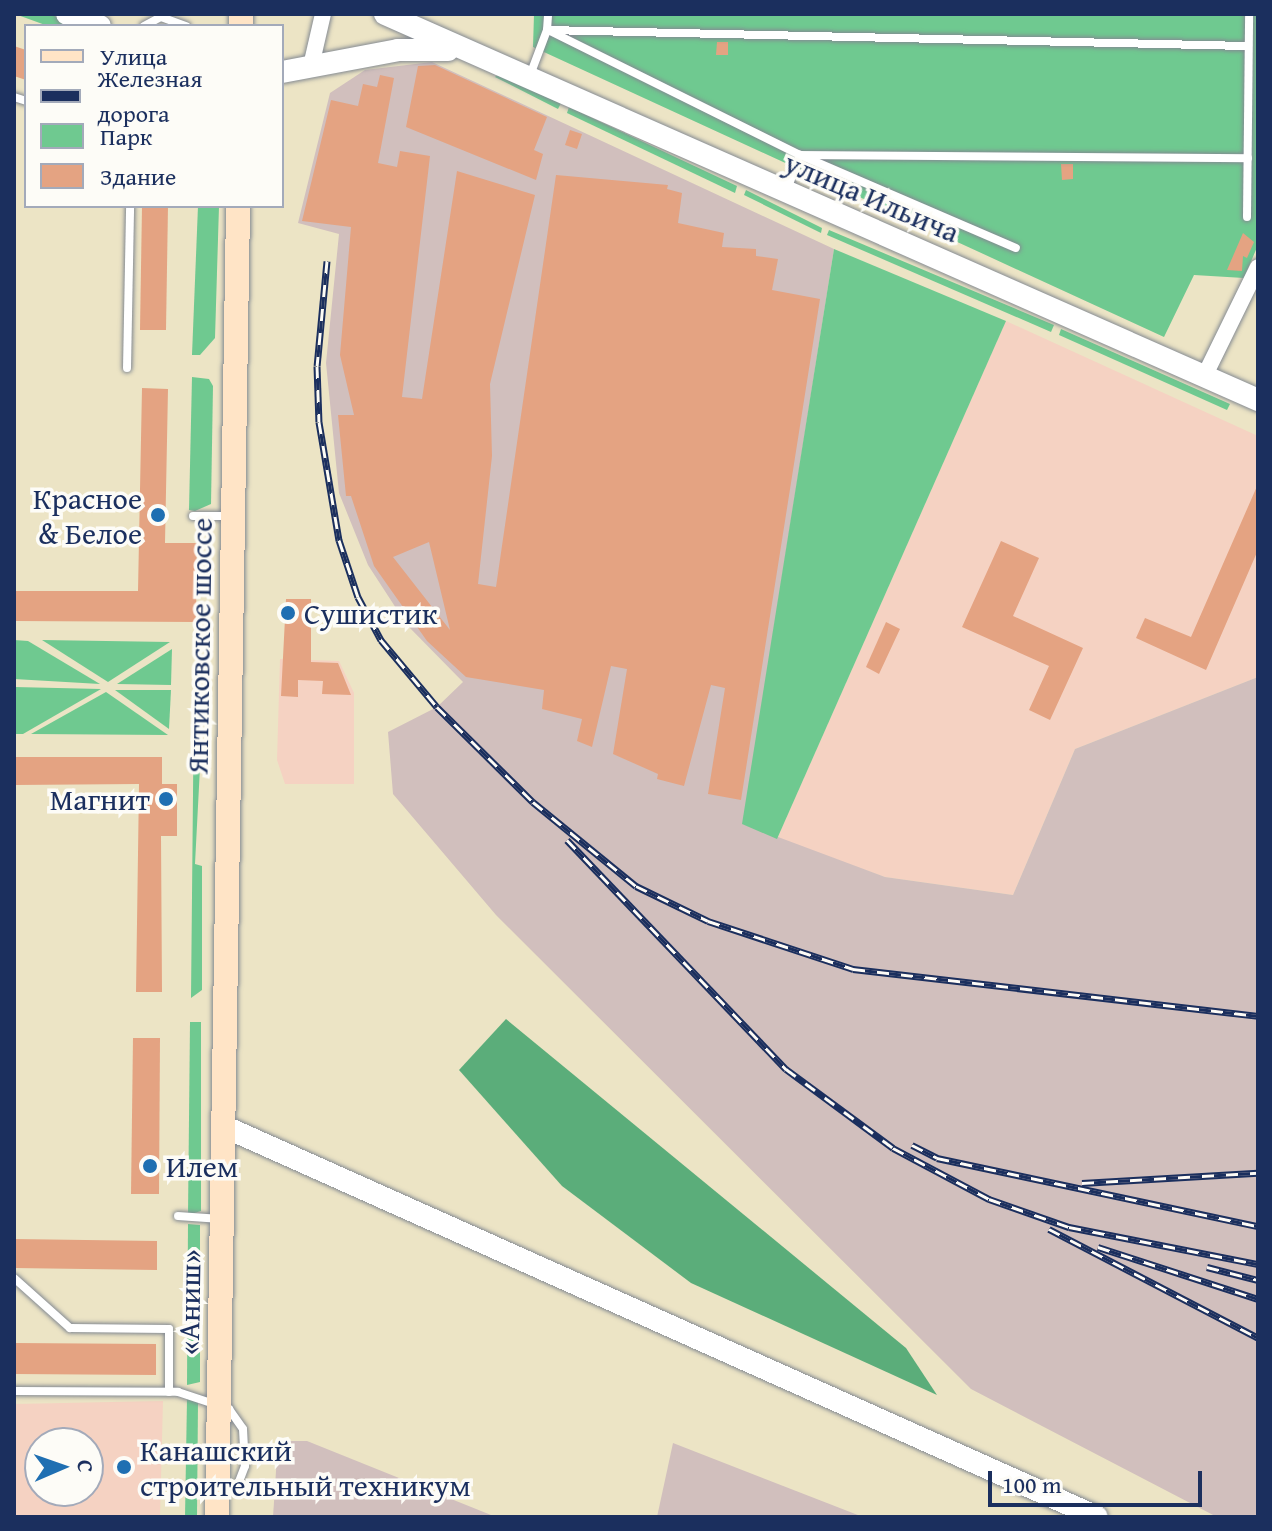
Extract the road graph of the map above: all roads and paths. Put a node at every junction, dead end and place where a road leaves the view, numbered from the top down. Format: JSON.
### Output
{"nodes":[{"id":1,"x":67,"y":14,"type":"edge"},
{"id":2,"x":323,"y":14,"type":"edge"},
{"id":3,"x":385,"y":14,"type":"edge"},
{"id":4,"x":548,"y":14,"type":"edge"},
{"id":5,"x":1249,"y":14,"type":"edge"},
{"id":6,"x":409,"y":19,"type":"edge"},
{"id":7,"x":94,"y":24,"type":"edge"},
{"id":8,"x":148,"y":24,"type":"edge"},
{"id":9,"x":180,"y":24,"type":"edge"},
{"id":10,"x":547,"y":30,"type":"junction"},
{"id":11,"x":1248,"y":46,"type":"junction"},
{"id":12,"x":398,"y":50,"type":"junction"},
{"id":13,"x":462,"y":52,"type":"junction"},
{"id":14,"x":311,"y":66,"type":"junction"},
{"id":15,"x":284,"y":72,"type":"edge"},
{"id":16,"x":528,"y":80,"type":"junction"},
{"id":17,"x":800,"y":155,"type":"junction"},
{"id":18,"x":1248,"y":158,"type":"junction"},
{"id":19,"x":786,"y":192,"type":"junction"},
{"id":20,"x":130,"y":208,"type":"edge"},
{"id":21,"x":238,"y":208,"type":"edge"},
{"id":22,"x":1247,"y":217,"type":"dead end"},
{"id":23,"x":1016,"y":248,"type":"dead end"},
{"id":24,"x":1258,"y":267,"type":"edge"},
{"id":25,"x":127,"y":368,"type":"dead end"},
{"id":26,"x":1205,"y":375,"type":"junction"},
{"id":27,"x":1258,"y":400,"type":"edge"},
{"id":28,"x":233,"y":515,"type":"junction"},
{"id":29,"x":193,"y":516,"type":"dead end"},
{"id":30,"x":224,"y":1087,"type":"joint"},
{"id":31,"x":223,"y":1126,"type":"junction"},
{"id":32,"x":178,"y":1216,"type":"dead end"},
{"id":33,"x":222,"y":1219,"type":"junction"},
{"id":34,"x":14,"y":1278,"type":"edge"},
{"id":35,"x":14,"y":1391,"type":"edge"},
{"id":36,"x":169,"y":1392,"type":"junction"},
{"id":37,"x":219,"y":1404,"type":"junction"},
{"id":38,"x":218,"y":1505,"type":"edge"},
{"id":39,"x":1097,"y":1517,"type":"edge"}],
"edges":[{"from":1,"to":7,"type":"street"},
{"from":2,"to":14,"type":"street"},
{"from":3,"to":6,"type":"street","name":"улица Ильича"},
{"from":4,"to":10,"type":"lane"},
{"from":5,"to":11,"type":"lane"},
{"from":6,"to":12,"type":"street"},
{"from":6,"to":13,"type":"street","name":"улица Ильича"},
{"from":8,"to":9,"type":"lane"},
{"from":10,"to":11,"type":"lane"},
{"from":10,"to":16,"type":"lane"},
{"from":10,"to":17,"type":"lane"},
{"from":11,"to":18,"type":"lane"},
{"from":12,"to":13,"type":"street","name":"улица Ильича"},
{"from":12,"to":14,"type":"street","name":"улица Ильича"},
{"from":13,"to":16,"type":"street","name":"улица Ильича"},
{"from":14,"to":15,"type":"street","name":"улица Ильича"},
{"from":16,"to":19,"type":"street","name":"улица Ильича"},
{"from":17,"to":18,"type":"lane"},
{"from":17,"to":19,"type":"lane"},
{"from":17,"to":23,"type":"lane"},
{"from":18,"to":22,"type":"lane"},
{"from":19,"to":26,"type":"street","name":"улица Ильича"},
{"from":20,"to":25,"type":"lane"},
{"from":21,"to":28,"type":"main road","name":"Янтиковское шоссе"},
{"from":24,"to":26,"type":"street"},
{"from":26,"to":27,"type":"street","name":"улица Ильича"},
{"from":28,"to":29,"type":"lane"},
{"from":28,"to":30,"type":"main road","name":"Янтиковское шоссе"},
{"from":30,"to":31,"type":"main road","name":"«Аниш»"},
{"from":31,"to":33,"type":"main road","name":"«Аниш»"},
{"from":31,"to":39,"type":"street"},
{"from":32,"to":33,"type":"lane"},
{"from":33,"to":37,"type":"main road","name":"«Аниш»"},
{"from":34,"to":36,"type":"lane"},
{"from":35,"to":36,"type":"lane"},
{"from":36,"to":37,"type":"lane"},
{"from":37,"to":38,"type":"main road","name":"«Аниш»"}]}
